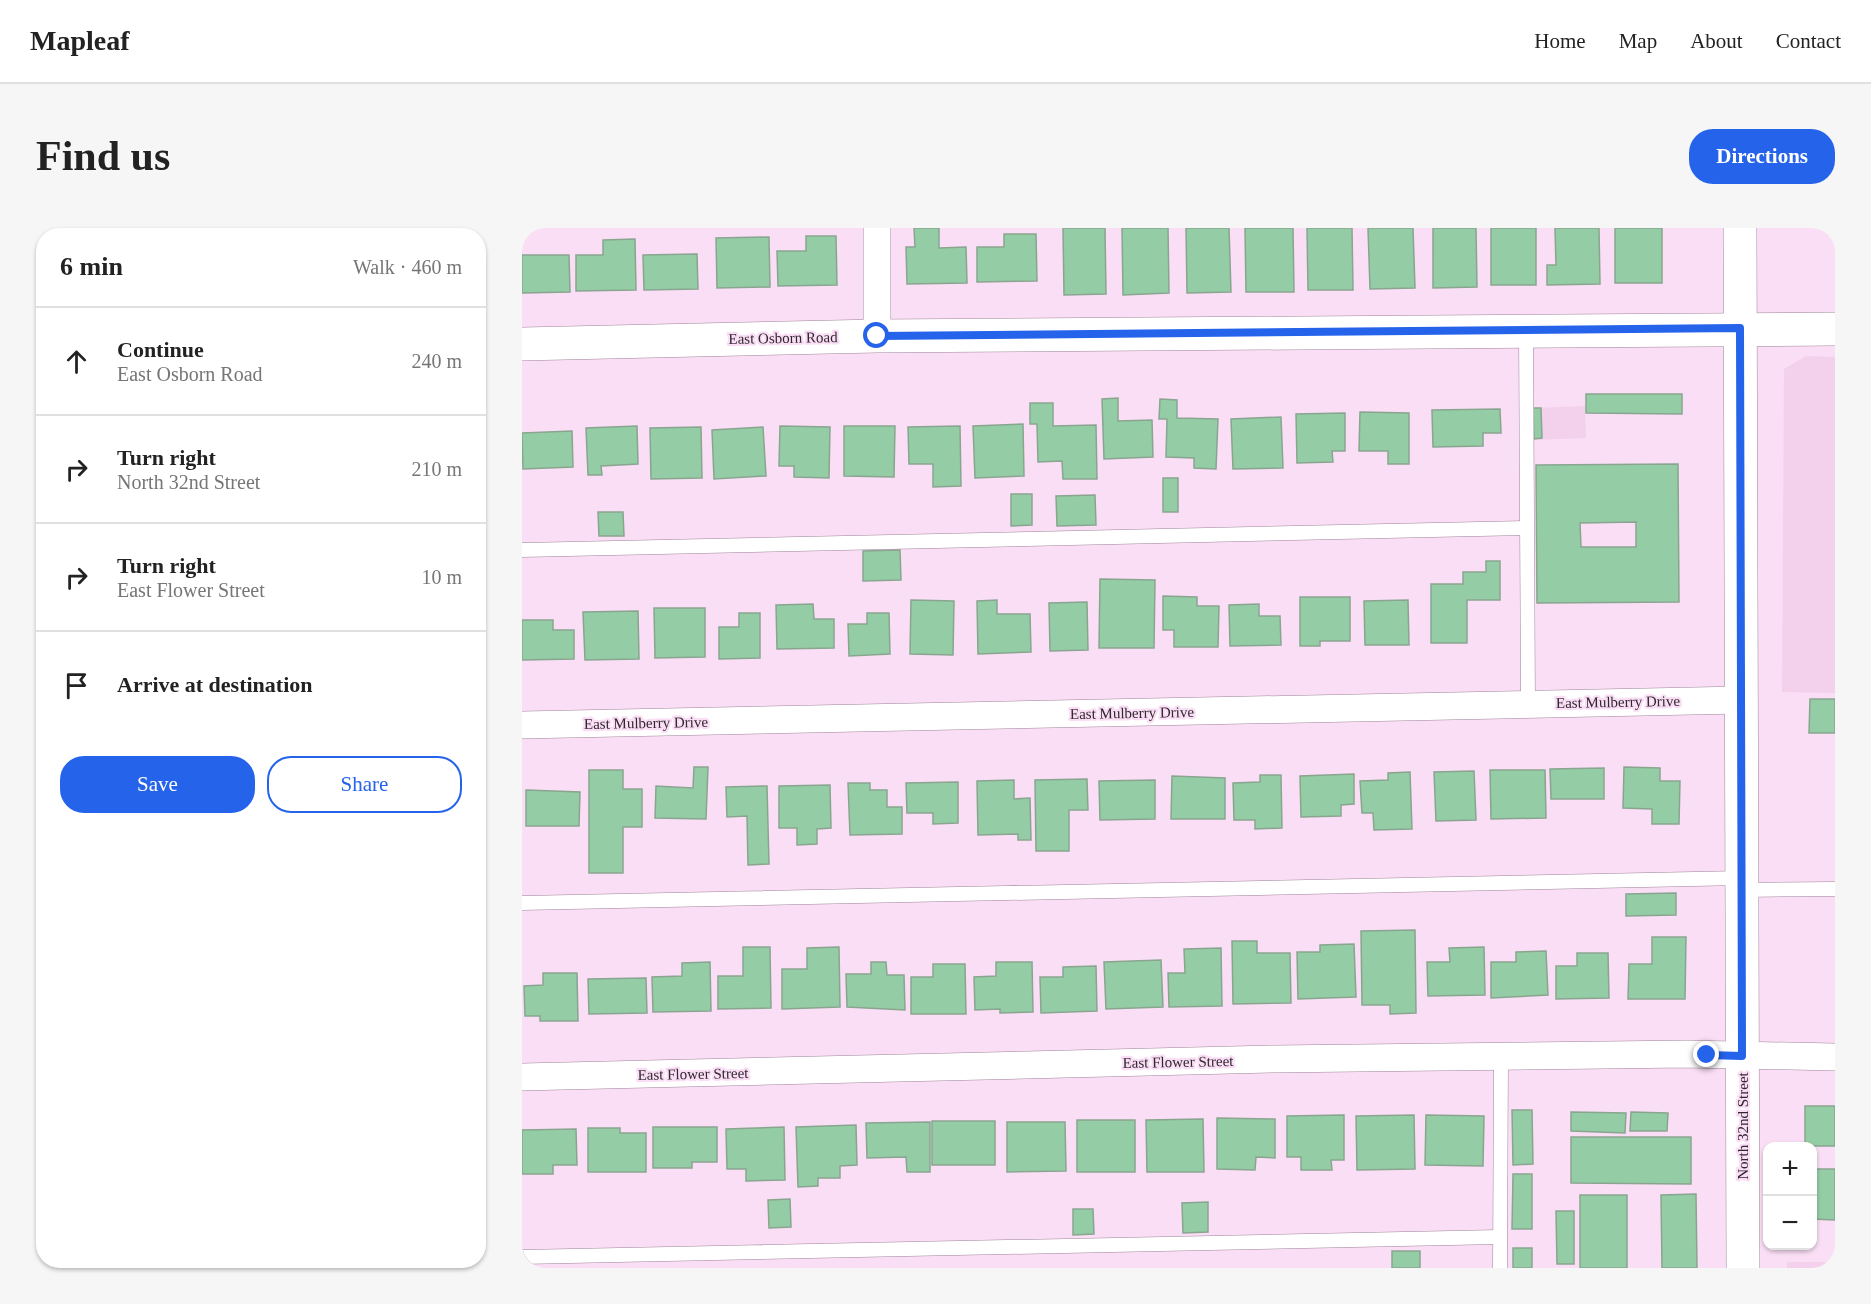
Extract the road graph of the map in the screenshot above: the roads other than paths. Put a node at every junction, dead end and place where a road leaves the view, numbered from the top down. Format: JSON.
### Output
{"nodes":[{"id":1,"x":877,"y":228,"type":"edge"},
{"id":2,"x":1740,"y":228,"type":"edge"},
{"id":3,"x":1740,"y":328,"type":"junction"},
{"id":4,"x":1526,"y":329,"type":"junction"},
{"id":5,"x":1835,"y":329,"type":"edge"},
{"id":6,"x":877,"y":336,"type":"junction"},
{"id":7,"x":522,"y":344,"type":"edge"},
{"id":8,"x":1526,"y":528,"type":"junction"},
{"id":9,"x":522,"y":550,"type":"edge"},
{"id":10,"x":1741,"y":700,"type":"junction"},
{"id":11,"x":1528,"y":704,"type":"junction"},
{"id":12,"x":522,"y":725,"type":"edge"},
{"id":13,"x":1742,"y":884,"type":"junction"},
{"id":14,"x":1835,"y":889,"type":"edge"},
{"id":15,"x":522,"y":903,"type":"edge"},
{"id":16,"x":1501,"y":1056,"type":"junction"},
{"id":17,"x":1742,"y":1056,"type":"junction"},
{"id":18,"x":1835,"y":1058,"type":"edge"},
{"id":19,"x":522,"y":1077,"type":"edge"},
{"id":20,"x":1499,"y":1237,"type":"junction"},
{"id":21,"x":522,"y":1257,"type":"edge"},
{"id":22,"x":1500,"y":1268,"type":"edge"},
{"id":23,"x":1743,"y":1268,"type":"edge"}],
"edges":[{"from":1,"to":6,"type":"street"},
{"from":2,"to":3,"type":"main road","name":"North 32nd Street"},
{"from":3,"to":4,"type":"main road","name":"East Osborn Road"},
{"from":3,"to":5,"type":"main road","name":"East Osborn Road"},
{"from":3,"to":10,"type":"main road","name":"North 32nd Street"},
{"from":4,"to":6,"type":"main road","name":"East Osborn Road"},
{"from":4,"to":8,"type":"lane"},
{"from":6,"to":7,"type":"main road","name":"East Osborn Road"},
{"from":8,"to":9,"type":"lane"},
{"from":8,"to":11,"type":"lane"},
{"from":10,"to":11,"type":"street","name":"East Mulberry Drive"},
{"from":10,"to":13,"type":"main road","name":"North 32nd Street"},
{"from":11,"to":12,"type":"street","name":"East Mulberry Drive"},
{"from":13,"to":14,"type":"lane"},
{"from":13,"to":15,"type":"lane"},
{"from":13,"to":17,"type":"main road","name":"North 32nd Street"},
{"from":16,"to":17,"type":"street","name":"East Flower Street"},
{"from":16,"to":19,"type":"street","name":"East Flower Street"},
{"from":16,"to":20,"type":"lane"},
{"from":17,"to":18,"type":"street","name":"East Flower Street"},
{"from":17,"to":23,"type":"main road","name":"North 32nd Street"},
{"from":20,"to":21,"type":"lane"},
{"from":20,"to":22,"type":"lane"}]}
